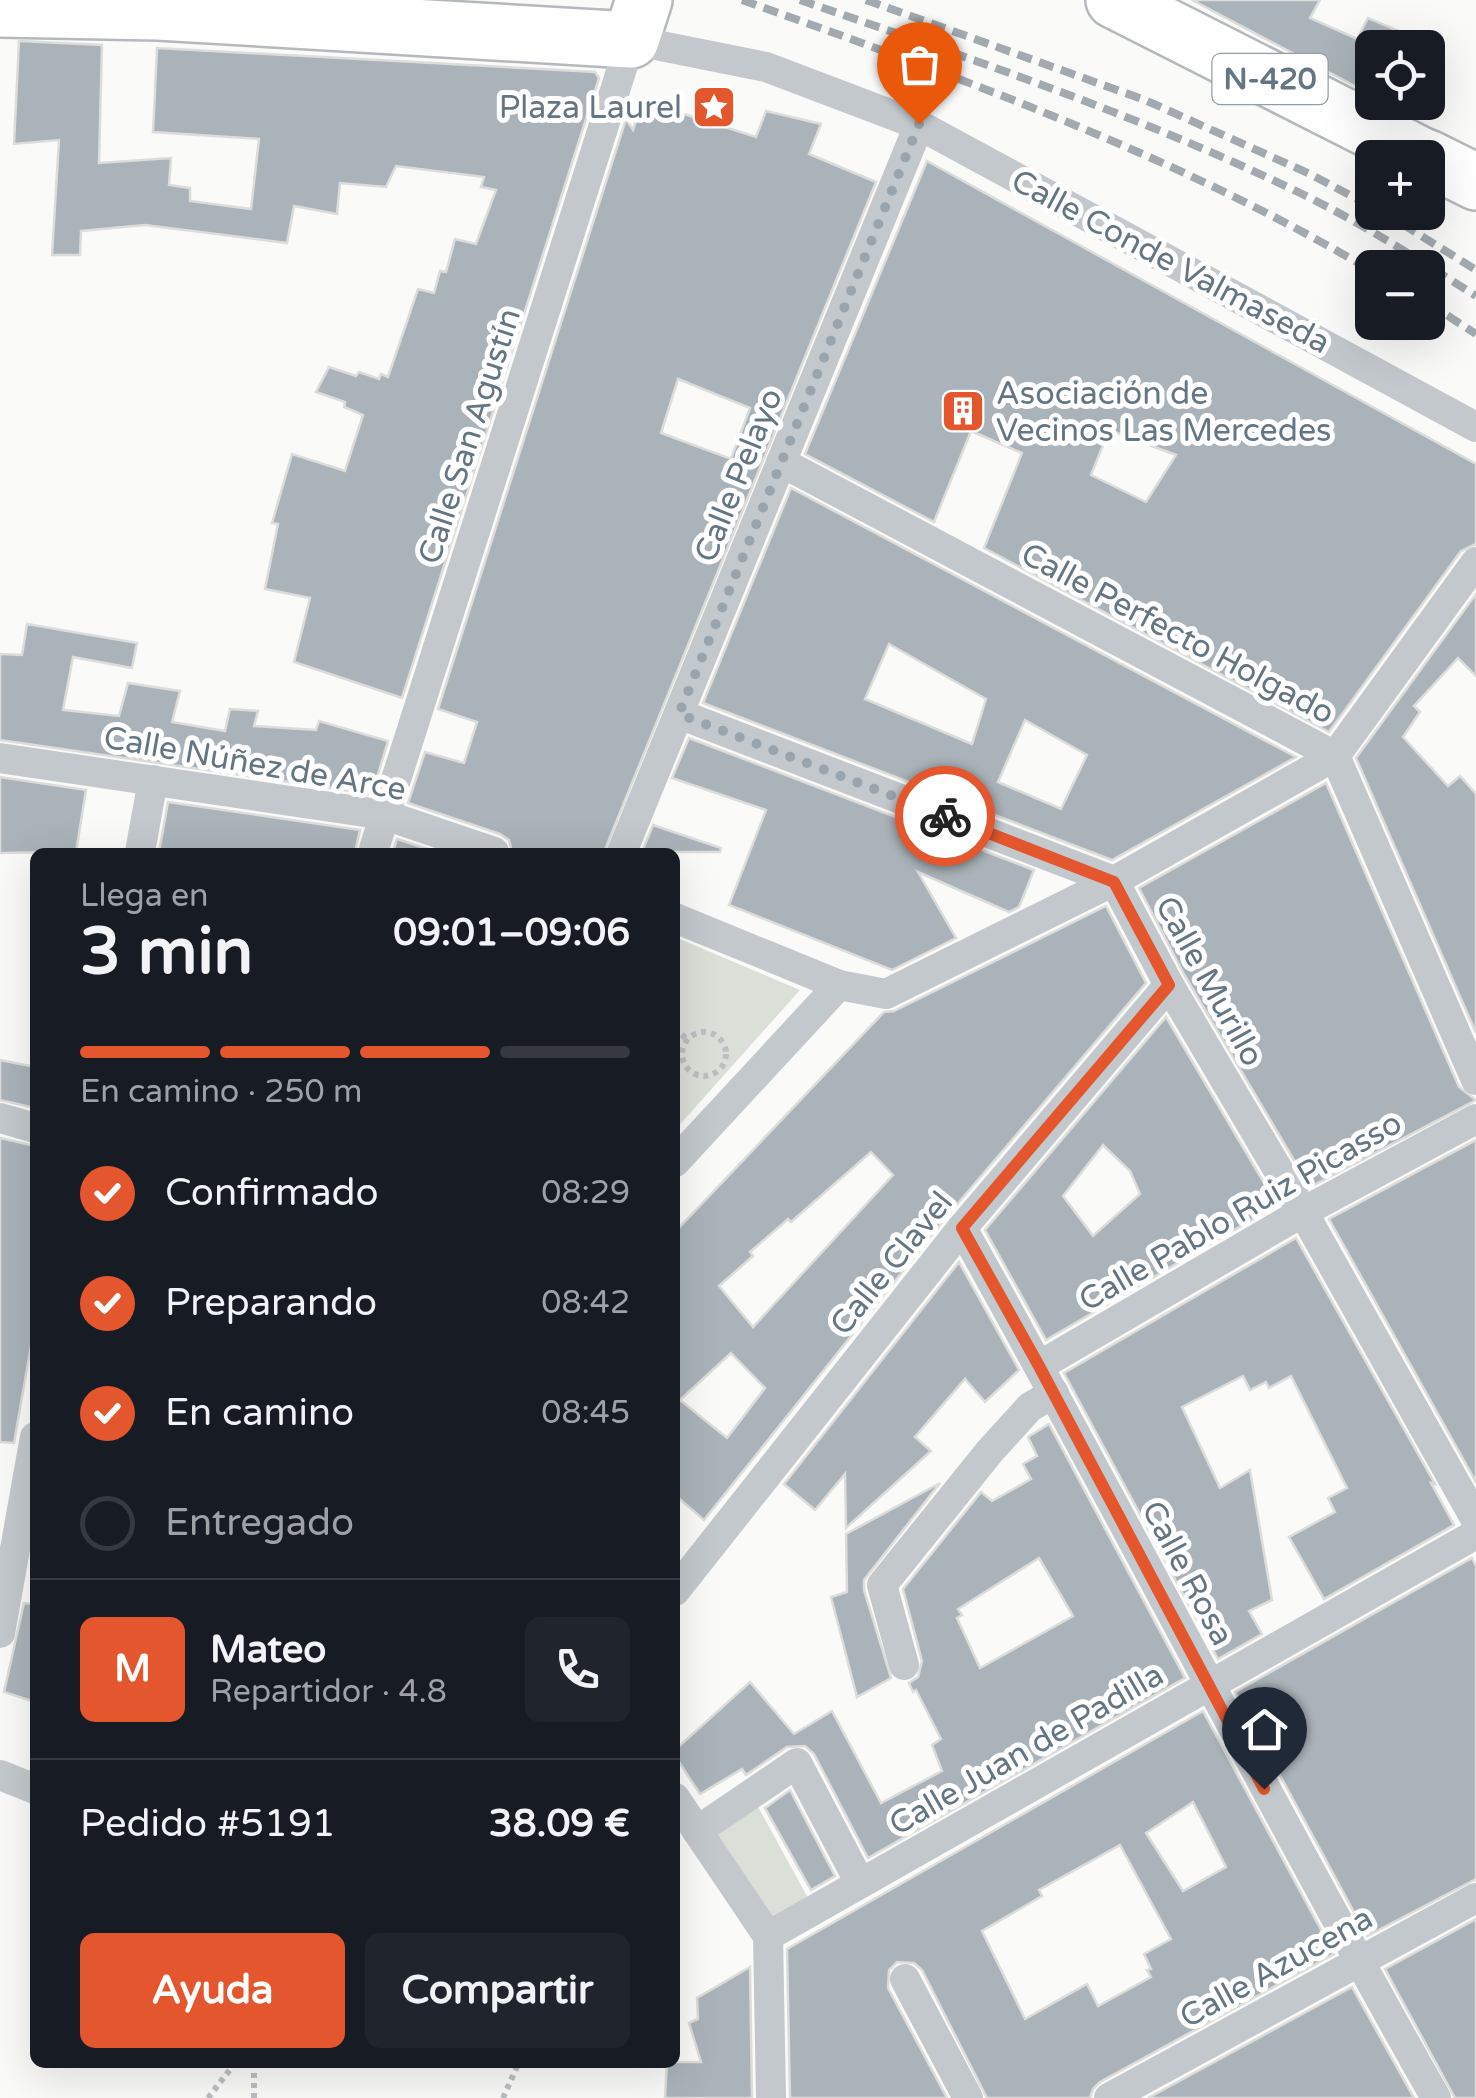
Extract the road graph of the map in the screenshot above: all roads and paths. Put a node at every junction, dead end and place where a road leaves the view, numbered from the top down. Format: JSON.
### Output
{"nodes":[{"id":1,"x":97,"y":0,"type":"edge"},
{"id":2,"x":1114,"y":0,"type":"edge"},
{"id":3,"x":0,"y":9,"type":"edge"},
{"id":4,"x":158,"y":12,"type":"junction"},
{"id":5,"x":638,"y":20,"type":"edge"},
{"id":6,"x":919,"y":124,"type":"junction"},
{"id":7,"x":1391,"y":140,"type":"edge"},
{"id":8,"x":1445,"y":167,"type":"edge"},
{"id":9,"x":1476,"y":182,"type":"edge"},
{"id":10,"x":1476,"y":427,"type":"edge"},
{"id":11,"x":781,"y":462,"type":"junction"},
{"id":12,"x":1476,"y":562,"type":"edge"},
{"id":13,"x":679,"y":714,"type":"junction"},
{"id":14,"x":1335,"y":756,"type":"junction"},
{"id":15,"x":0,"y":758,"type":"edge"},
{"id":16,"x":153,"y":780,"type":"junction"},
{"id":17,"x":385,"y":815,"type":"junction"},
{"id":18,"x":141,"y":848,"type":"edge"},
{"id":19,"x":374,"y":848,"type":"edge"},
{"id":20,"x":482,"y":848,"type":"edge"},
{"id":21,"x":624,"y":848,"type":"edge"},
{"id":22,"x":1114,"y":882,"type":"junction"},
{"id":23,"x":680,"y":920,"type":"edge"},
{"id":24,"x":839,"y":985,"type":"junction"},
{"id":25,"x":1169,"y":985,"type":"junction"},
{"id":26,"x":680,"y":1032,"type":"edge"},
{"id":27,"x":687,"y":1040,"type":"junction"},
{"id":28,"x":680,"y":1049,"type":"edge"},
{"id":29,"x":680,"y":1052,"type":"edge"},
{"id":30,"x":1476,"y":1080,"type":"edge"},
{"id":31,"x":0,"y":1118,"type":"edge"},
{"id":32,"x":1476,"y":1119,"type":"edge"},
{"id":33,"x":30,"y":1127,"type":"edge"},
{"id":34,"x":680,"y":1157,"type":"edge"},
{"id":35,"x":1303,"y":1212,"type":"junction"},
{"id":36,"x":962,"y":1228,"type":"junction"},
{"id":37,"x":1039,"y":1366,"type":"junction"},
{"id":38,"x":1054,"y":1394,"type":"junction"},
{"id":39,"x":30,"y":1466,"type":"edge"},
{"id":40,"x":1476,"y":1520,"type":"edge"},
{"id":41,"x":1476,"y":1534,"type":"edge"},
{"id":42,"x":680,"y":1586,"type":"edge"},
{"id":43,"x":0,"y":1632,"type":"edge"},
{"id":44,"x":904,"y":1665,"type":"dead end"},
{"id":45,"x":1208,"y":1686,"type":"junction"},
{"id":46,"x":680,"y":1805,"type":"edge"},
{"id":47,"x":697,"y":1830,"type":"junction"},
{"id":48,"x":860,"y":1883,"type":"junction"},
{"id":49,"x":1476,"y":1898,"type":"edge"},
{"id":50,"x":768,"y":1936,"type":"junction"},
{"id":51,"x":1358,"y":1960,"type":"junction"},
{"id":52,"x":905,"y":1978,"type":"dead end"},
{"id":53,"x":231,"y":2068,"type":"edge"},
{"id":54,"x":254,"y":2068,"type":"edge"},
{"id":55,"x":516,"y":2068,"type":"edge"},
{"id":56,"x":208,"y":2098,"type":"edge"},
{"id":57,"x":254,"y":2098,"type":"edge"},
{"id":58,"x":504,"y":2098,"type":"edge"},
{"id":59,"x":771,"y":2098,"type":"edge"},
{"id":60,"x":968,"y":2098,"type":"edge"},
{"id":61,"x":1109,"y":2098,"type":"edge"},
{"id":62,"x":1436,"y":2098,"type":"edge"}],
"edges":[{"from":1,"to":4,"type":"highway"},
{"from":2,"to":7,"type":"highway","number":"N-420"},
{"from":3,"to":4,"type":"highway"},
{"from":4,"to":5,"type":"highway"},
{"from":5,"to":6,"type":"street","name":"Calle Conde Valmaseda"},
{"from":5,"to":17,"type":"street","name":"Calle San Agustín"},
{"from":6,"to":10,"type":"street","name":"Calle Conde Valmaseda"},
{"from":6,"to":11,"type":"street","name":"Calle Pelayo"},
{"from":8,"to":9,"type":"highway","number":"N-420"},
{"from":11,"to":13,"type":"street","name":"Calle Pelayo"},
{"from":11,"to":14,"type":"street","name":"Calle Perfecto Holgado"},
{"from":12,"to":14,"type":"street"},
{"from":13,"to":21,"type":"street","name":"Calle Pelayo"},
{"from":13,"to":22,"type":"street","name":"Calle Murillo"},
{"from":14,"to":22,"type":"street"},
{"from":14,"to":30,"type":"street","name":"Calle Perfecto Holgado"},
{"from":15,"to":16,"type":"street","name":"Calle Núñez de Arce"},
{"from":16,"to":17,"type":"street","name":"Calle Núñez de Arce"},
{"from":16,"to":18,"type":"street"},
{"from":17,"to":19,"type":"street","name":"Calle San Agustín"},
{"from":17,"to":20,"type":"street","name":"Calle Núñez de Arce"},
{"from":22,"to":24,"type":"street"},
{"from":22,"to":25,"type":"street","name":"Calle Murillo"},
{"from":23,"to":24,"type":"street"},
{"from":24,"to":34,"type":"street"},
{"from":25,"to":35,"type":"street","name":"Calle Murillo"},
{"from":25,"to":36,"type":"street","name":"Calle Clavel"},
{"from":26,"to":27,"type":"path"},
{"from":27,"to":28,"type":"path"},
{"from":27,"to":29,"type":"path"},
{"from":31,"to":33,"type":"street"},
{"from":32,"to":35,"type":"street","name":"Calle Pablo Ruiz Picasso"},
{"from":35,"to":37,"type":"street","name":"Calle Pablo Ruiz Picasso"},
{"from":35,"to":40,"type":"street","name":"Calle Murillo"},
{"from":36,"to":37,"type":"street","name":"Calle Rosa"},
{"from":36,"to":42,"type":"street","name":"Calle Clavel"},
{"from":37,"to":38,"type":"street","name":"Calle Rosa"},
{"from":38,"to":44,"type":"street"},
{"from":38,"to":45,"type":"street","name":"Calle Rosa"},
{"from":39,"to":43,"type":"street"},
{"from":41,"to":45,"type":"street","name":"Calle Juan de Padilla"},
{"from":45,"to":48,"type":"street","name":"Calle Juan de Padilla"},
{"from":45,"to":51,"type":"street","name":"Calle Rosa"},
{"from":46,"to":47,"type":"street"},
{"from":47,"to":48,"type":"street"},
{"from":47,"to":50,"type":"street"},
{"from":48,"to":50,"type":"street","name":"Calle Juan de Padilla"},
{"from":49,"to":51,"type":"street","name":"Calle Azucena"},
{"from":50,"to":59,"type":"street"},
{"from":51,"to":61,"type":"street","name":"Calle Azucena"},
{"from":51,"to":62,"type":"street","name":"Calle Rosa"},
{"from":52,"to":60,"type":"street"},
{"from":53,"to":56,"type":"path"},
{"from":54,"to":57,"type":"path"},
{"from":55,"to":58,"type":"path"}]}
